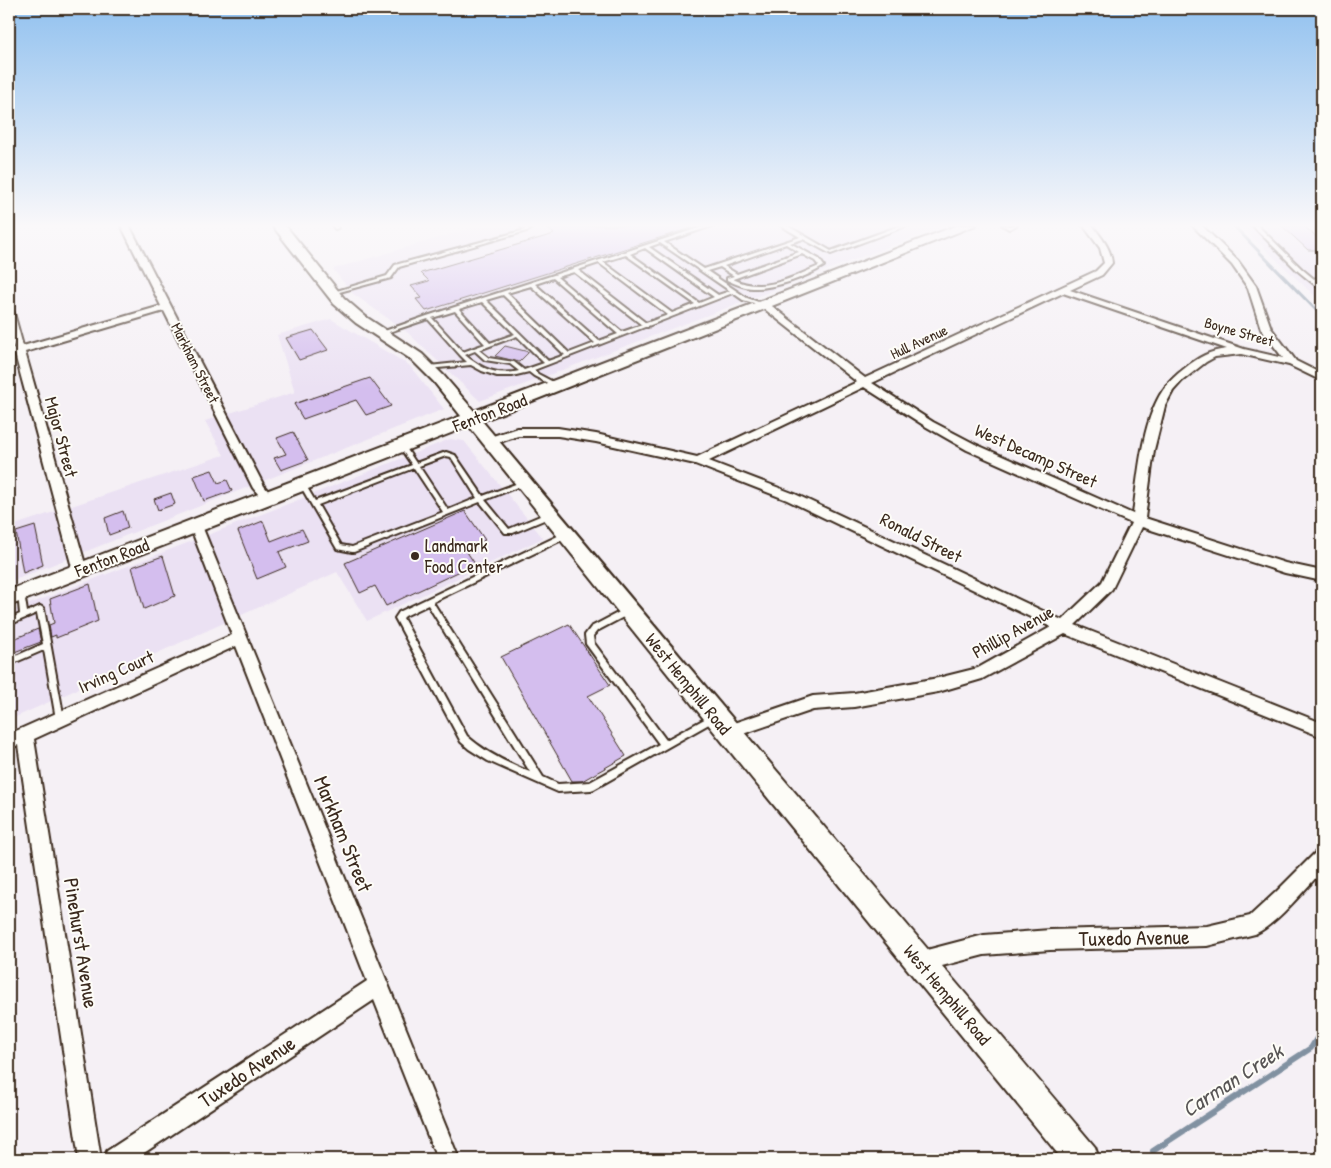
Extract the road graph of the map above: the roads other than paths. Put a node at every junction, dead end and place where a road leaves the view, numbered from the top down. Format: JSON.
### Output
{"nodes":[{"id":1,"x":153,"y":280,"type":"edge"},
{"id":2,"x":321,"y":280,"type":"edge"},
{"id":3,"x":380,"y":280,"type":"edge"},
{"id":4,"x":546,"y":280,"type":"edge"},
{"id":5,"x":557,"y":280,"type":"edge"},
{"id":6,"x":587,"y":280,"type":"edge"},
{"id":7,"x":624,"y":280,"type":"edge"},
{"id":8,"x":663,"y":280,"type":"edge"},
{"id":9,"x":693,"y":280,"type":"edge"},
{"id":10,"x":716,"y":280,"type":"edge"},
{"id":11,"x":731,"y":280,"type":"edge"},
{"id":12,"x":785,"y":280,"type":"edge"},
{"id":13,"x":829,"y":280,"type":"edge"},
{"id":14,"x":1087,"y":280,"type":"edge"},
{"id":15,"x":1247,"y":280,"type":"edge"},
{"id":16,"x":1316,"y":280,"type":"edge"},
{"id":17,"x":1313,"y":281,"type":"joint"},
{"id":18,"x":532,"y":284,"type":"junction"},
{"id":19,"x":1322,"y":288,"type":"edge"},
{"id":20,"x":733,"y":291,"type":"junction"},
{"id":21,"x":1065,"y":291,"type":"junction"},
{"id":22,"x":332,"y":293,"type":"junction"},
{"id":23,"x":504,"y":293,"type":"junction"},
{"id":24,"x":718,"y":297,"type":"junction"},
{"id":25,"x":483,"y":300,"type":"junction"},
{"id":26,"x":699,"y":305,"type":"junction"},
{"id":27,"x":765,"y":305,"type":"junction"},
{"id":28,"x":167,"y":308,"type":"junction"},
{"id":29,"x":456,"y":309,"type":"junction"},
{"id":30,"x":9,"y":313,"type":"edge"},
{"id":31,"x":672,"y":315,"type":"junction"},
{"id":32,"x":429,"y":317,"type":"junction"},
{"id":33,"x":646,"y":326,"type":"junction"},
{"id":34,"x":381,"y":333,"type":"junction"},
{"id":35,"x":518,"y":334,"type":"junction"},
{"id":36,"x":622,"y":334,"type":"junction"},
{"id":37,"x":598,"y":343,"type":"junction"},
{"id":38,"x":489,"y":345,"type":"junction"},
{"id":39,"x":475,"y":349,"type":"junction"},
{"id":40,"x":1241,"y":351,"type":"junction"},
{"id":41,"x":14,"y":352,"type":"edge"},
{"id":42,"x":463,"y":354,"type":"junction"},
{"id":43,"x":568,"y":354,"type":"junction"},
{"id":44,"x":547,"y":363,"type":"junction"},
{"id":45,"x":1292,"y":363,"type":"junction"},
{"id":46,"x":472,"y":364,"type":"junction"},
{"id":47,"x":429,"y":368,"type":"junction"},
{"id":48,"x":530,"y":370,"type":"junction"},
{"id":49,"x":524,"y":372,"type":"junction"},
{"id":50,"x":1322,"y":378,"type":"edge"},
{"id":51,"x":866,"y":384,"type":"junction"},
{"id":52,"x":557,"y":386,"type":"junction"},
{"id":53,"x":473,"y":419,"type":"junction"},
{"id":54,"x":491,"y":441,"type":"junction"},
{"id":55,"x":402,"y":446,"type":"junction"},
{"id":56,"x":698,"y":461,"type":"junction"},
{"id":57,"x":415,"y":466,"type":"junction"},
{"id":58,"x":523,"y":483,"type":"junction"},
{"id":59,"x":303,"y":485,"type":"junction"},
{"id":60,"x":268,"y":498,"type":"junction"},
{"id":61,"x":481,"y":499,"type":"junction"},
{"id":62,"x":314,"y":504,"type":"junction"},
{"id":63,"x":447,"y":513,"type":"junction"},
{"id":64,"x":549,"y":515,"type":"junction"},
{"id":65,"x":1138,"y":521,"type":"junction"},
{"id":66,"x":196,"y":526,"type":"junction"},
{"id":67,"x":566,"y":535,"type":"junction"},
{"id":68,"x":80,"y":571,"type":"junction"},
{"id":69,"x":1322,"y":576,"type":"edge"},
{"id":70,"x":15,"y":596,"type":"edge"},
{"id":71,"x":429,"y":601,"type":"junction"},
{"id":72,"x":628,"y":611,"type":"junction"},
{"id":73,"x":24,"y":616,"type":"junction"},
{"id":74,"x":9,"y":622,"type":"edge"},
{"id":75,"x":1064,"y":627,"type":"junction"},
{"id":76,"x":240,"y":638,"type":"junction"},
{"id":77,"x":46,"y":646,"type":"junction"},
{"id":78,"x":9,"y":662,"type":"edge"},
{"id":79,"x":60,"y":719,"type":"junction"},
{"id":80,"x":721,"y":725,"type":"junction"},
{"id":81,"x":1322,"y":730,"type":"edge"},
{"id":82,"x":17,"y":738,"type":"edge"},
{"id":83,"x":665,"y":745,"type":"junction"},
{"id":84,"x":540,"y":780,"type":"junction"},
{"id":85,"x":1322,"y":858,"type":"edge"},
{"id":86,"x":919,"y":962,"type":"junction"},
{"id":87,"x":379,"y":985,"type":"junction"},
{"id":88,"x":90,"y":1159,"type":"edge"},
{"id":89,"x":115,"y":1159,"type":"edge"},
{"id":90,"x":448,"y":1159,"type":"edge"},
{"id":91,"x":1083,"y":1159,"type":"edge"}],
"edges":[{"from":1,"to":28,"type":"street","name":"Markham Street"},
{"from":2,"to":22,"type":"street","name":"West Hemphill Road"},
{"from":3,"to":22,"type":"lane"},
{"from":4,"to":18,"type":"lane"},
{"from":5,"to":36,"type":"lane"},
{"from":6,"to":33,"type":"lane"},
{"from":7,"to":31,"type":"lane"},
{"from":8,"to":26,"type":"lane"},
{"from":9,"to":24,"type":"lane"},
{"from":10,"to":20,"type":"lane"},
{"from":11,"to":12,"type":"lane"},
{"from":13,"to":27,"type":"street","name":"Fenton Road"},
{"from":14,"to":21,"type":"street","name":"Hull Avenue"},
{"from":15,"to":45,"type":"street"},
{"from":16,"to":17,"type":"lane"},
{"from":17,"to":19,"type":"lane"},
{"from":18,"to":23,"type":"lane"},
{"from":18,"to":37,"type":"lane"},
{"from":20,"to":24,"type":"lane"},
{"from":20,"to":27,"type":"lane"},
{"from":21,"to":40,"type":"street","name":"Boyne Street"},
{"from":21,"to":51,"type":"street","name":"Hull Avenue"},
{"from":22,"to":34,"type":"street","name":"West Hemphill Road"},
{"from":23,"to":25,"type":"lane"},
{"from":23,"to":43,"type":"lane"},
{"from":24,"to":26,"type":"lane"},
{"from":25,"to":29,"type":"lane"},
{"from":25,"to":35,"type":"lane"},
{"from":26,"to":31,"type":"lane"},
{"from":27,"to":51,"type":"street","name":"West Decamp Street"},
{"from":27,"to":52,"type":"street","name":"Fenton Road"},
{"from":28,"to":41,"type":"street"},
{"from":28,"to":60,"type":"street","name":"Markham Street"},
{"from":29,"to":32,"type":"lane"},
{"from":29,"to":38,"type":"lane"},
{"from":30,"to":41,"type":"street","name":"Major Street"},
{"from":31,"to":33,"type":"lane"},
{"from":32,"to":34,"type":"lane"},
{"from":32,"to":42,"type":"lane"},
{"from":33,"to":36,"type":"lane"},
{"from":34,"to":47,"type":"street","name":"West Hemphill Road"},
{"from":35,"to":38,"type":"lane"},
{"from":35,"to":44,"type":"lane"},
{"from":36,"to":37,"type":"lane"},
{"from":37,"to":43,"type":"lane"},
{"from":38,"to":39,"type":"lane"},
{"from":39,"to":42,"type":"lane"},
{"from":39,"to":49,"type":"lane"},
{"from":40,"to":45,"type":"street","name":"Boyne Street"},
{"from":40,"to":65,"type":"street","name":"Phillip Avenue"},
{"from":41,"to":68,"type":"street","name":"Major Street"},
{"from":42,"to":46,"type":"lane"},
{"from":43,"to":44,"type":"lane"},
{"from":44,"to":48,"type":"lane"},
{"from":45,"to":50,"type":"street"},
{"from":46,"to":47,"type":"lane"},
{"from":46,"to":49,"type":"lane"},
{"from":47,"to":53,"type":"street","name":"West Hemphill Road"},
{"from":48,"to":49,"type":"lane"},
{"from":48,"to":52,"type":"lane"},
{"from":51,"to":56,"type":"street","name":"Hull Avenue"},
{"from":51,"to":65,"type":"street","name":"West Decamp Street"},
{"from":52,"to":53,"type":"street","name":"Fenton Road"},
{"from":53,"to":54,"type":"street","name":"West Hemphill Road"},
{"from":53,"to":55,"type":"street","name":"Fenton Road"},
{"from":54,"to":56,"type":"street","name":"Ronald Street"},
{"from":54,"to":58,"type":"street","name":"West Hemphill Road"},
{"from":55,"to":57,"type":"lane"},
{"from":55,"to":59,"type":"street","name":"Fenton Road"},
{"from":56,"to":75,"type":"street","name":"Ronald Street"},
{"from":57,"to":61,"type":"lane"},
{"from":57,"to":62,"type":"lane"},
{"from":57,"to":63,"type":"lane"},
{"from":58,"to":61,"type":"lane"},
{"from":58,"to":64,"type":"street","name":"West Hemphill Road"},
{"from":59,"to":60,"type":"street","name":"Fenton Road"},
{"from":59,"to":62,"type":"lane"},
{"from":60,"to":66,"type":"street","name":"Fenton Road"},
{"from":61,"to":63,"type":"lane"},
{"from":61,"to":64,"type":"lane"},
{"from":62,"to":63,"type":"lane"},
{"from":64,"to":67,"type":"street","name":"West Hemphill Road"},
{"from":65,"to":69,"type":"street","name":"West Decamp Street"},
{"from":65,"to":75,"type":"street","name":"Phillip Avenue"},
{"from":66,"to":68,"type":"street","name":"Fenton Road"},
{"from":66,"to":76,"type":"street","name":"Markham Street"},
{"from":67,"to":71,"type":"lane"},
{"from":67,"to":72,"type":"street","name":"West Hemphill Road"},
{"from":68,"to":70,"type":"street","name":"Fenton Road"},
{"from":70,"to":73,"type":"lane"},
{"from":71,"to":84,"type":"lane"},
{"from":71,"to":84,"type":"lane"},
{"from":72,"to":80,"type":"street","name":"West Hemphill Road"},
{"from":72,"to":83,"type":"lane"},
{"from":73,"to":74,"type":"lane"},
{"from":73,"to":77,"type":"lane"},
{"from":75,"to":80,"type":"street","name":"Phillip Avenue"},
{"from":75,"to":81,"type":"street","name":"Ronald Street"},
{"from":76,"to":79,"type":"street","name":"Irving Court"},
{"from":76,"to":87,"type":"street","name":"Markham Street"},
{"from":77,"to":78,"type":"lane"},
{"from":77,"to":79,"type":"lane"},
{"from":79,"to":82,"type":"street","name":"Irving Court"},
{"from":80,"to":83,"type":"lane"},
{"from":80,"to":86,"type":"street","name":"West Hemphill Road"},
{"from":82,"to":88,"type":"street","name":"Pinehurst Avenue"},
{"from":83,"to":84,"type":"lane"},
{"from":85,"to":86,"type":"street","name":"Tuxedo Avenue"},
{"from":86,"to":91,"type":"street","name":"West Hemphill Road"},
{"from":87,"to":89,"type":"street","name":"Tuxedo Avenue"},
{"from":87,"to":90,"type":"street","name":"Markham Street"}]}
